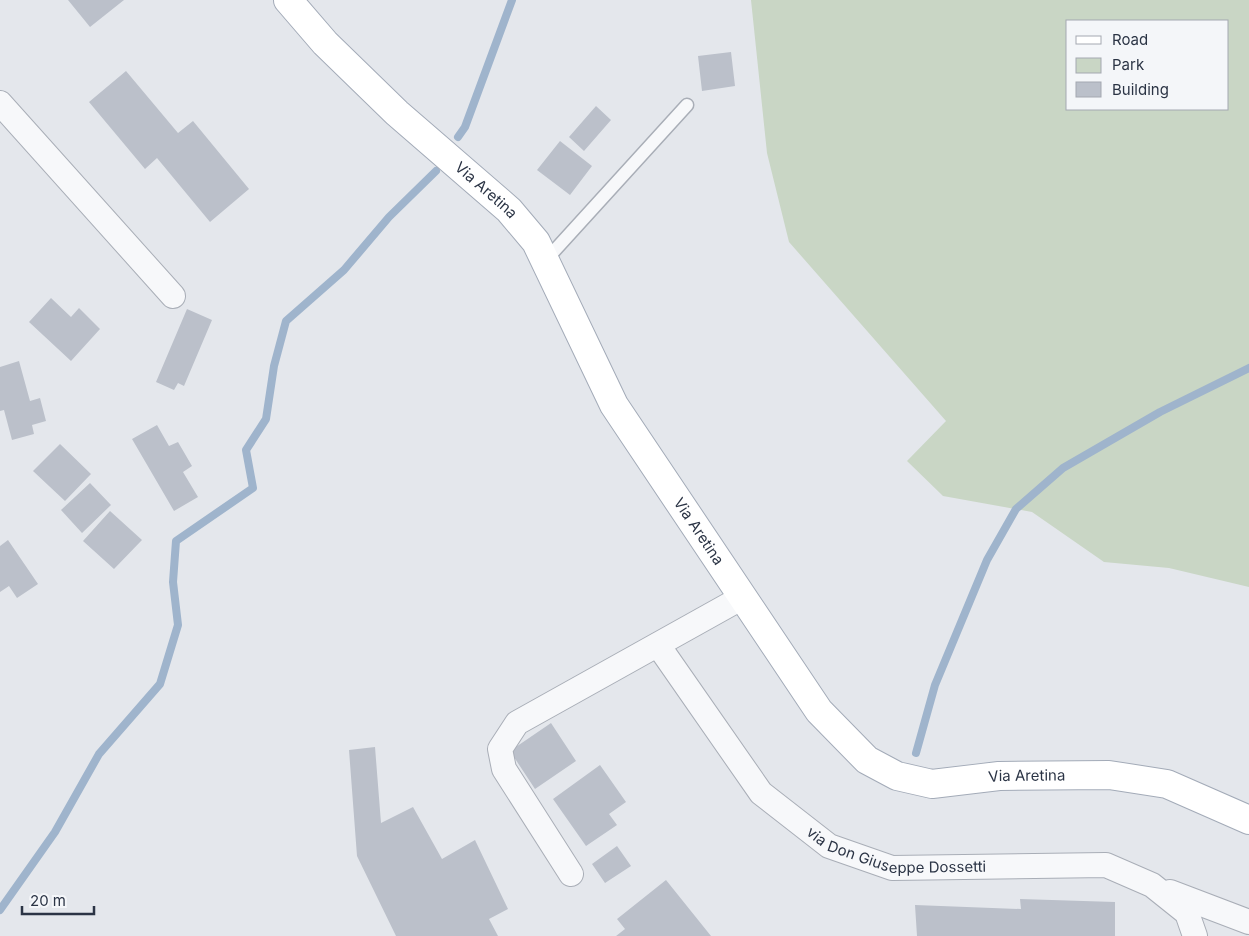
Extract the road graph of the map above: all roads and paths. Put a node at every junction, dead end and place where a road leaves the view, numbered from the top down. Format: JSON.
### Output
{"nodes":[{"id":1,"x":288,"y":0,"type":"edge"},
{"id":2,"x":0,"y":103,"type":"edge"},
{"id":3,"x":687,"y":105,"type":"dead end"},
{"id":4,"x":545,"y":261,"type":"junction"},
{"id":5,"x":173,"y":296,"type":"dead end"},
{"id":6,"x":743,"y":597,"type":"junction"},
{"id":7,"x":658,"y":645,"type":"junction"},
{"id":8,"x":1249,"y":820,"type":"edge"},
{"id":9,"x":571,"y":874,"type":"dead end"},
{"id":10,"x":1152,"y":885,"type":"junction"},
{"id":11,"x":1249,"y":922,"type":"edge"},
{"id":12,"x":1195,"y":936,"type":"edge"}],
"edges":[{"from":1,"to":4,"type":"main road","name":"Via Aretina"},
{"from":2,"to":5,"type":"street"},
{"from":3,"to":4,"type":"lane"},
{"from":4,"to":6,"type":"main road","name":"Via Aretina"},
{"from":6,"to":7,"type":"street"},
{"from":6,"to":8,"type":"main road","name":"Via Aretina"},
{"from":7,"to":9,"type":"street"},
{"from":7,"to":10,"type":"street","name":"via Don Giuseppe Dossetti"},
{"from":10,"to":11,"type":"street"},
{"from":10,"to":12,"type":"street","name":"via Don Giuseppe Dossetti"}]}
